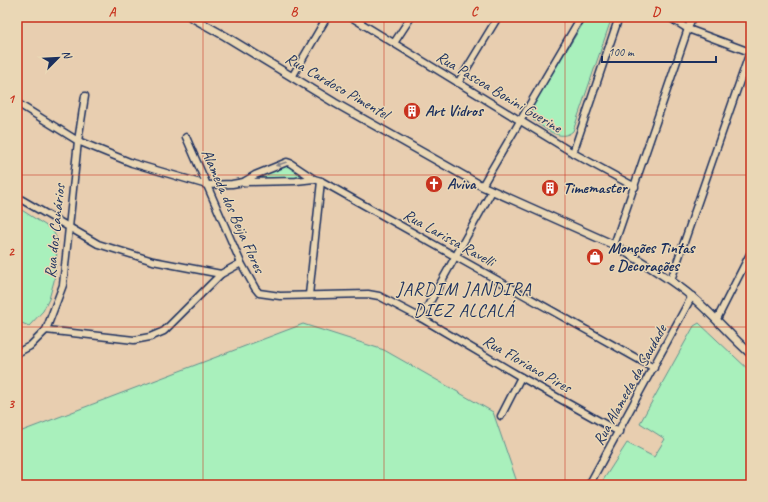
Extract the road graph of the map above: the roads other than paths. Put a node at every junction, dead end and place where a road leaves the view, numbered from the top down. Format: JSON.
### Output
{"nodes":[{"id":1,"x":191,"y":17,"type":"edge"},
{"id":2,"x":327,"y":17,"type":"edge"},
{"id":3,"x":351,"y":17,"type":"edge"},
{"id":4,"x":411,"y":17,"type":"edge"},
{"id":5,"x":498,"y":17,"type":"edge"},
{"id":6,"x":581,"y":17,"type":"edge"},
{"id":7,"x":619,"y":17,"type":"edge"},
{"id":8,"x":669,"y":17,"type":"edge"},
{"id":9,"x":692,"y":17,"type":"edge"},
{"id":10,"x":688,"y":29,"type":"junction"},
{"id":11,"x":394,"y":44,"type":"junction"},
{"id":12,"x":750,"y":50,"type":"edge"},
{"id":13,"x":292,"y":77,"type":"junction"},
{"id":14,"x":458,"y":83,"type":"junction"},
{"id":15,"x":85,"y":96,"type":"dead end"},
{"id":16,"x":17,"y":103,"type":"edge"},
{"id":17,"x":520,"y":120,"type":"junction"},
{"id":18,"x":186,"y":138,"type":"dead end"},
{"id":19,"x":78,"y":141,"type":"junction"},
{"id":20,"x":573,"y":153,"type":"junction"},
{"id":21,"x":314,"y":180,"type":"junction"},
{"id":22,"x":321,"y":181,"type":"junction"},
{"id":23,"x":244,"y":182,"type":"junction"},
{"id":24,"x":207,"y":186,"type":"junction"},
{"id":25,"x":482,"y":186,"type":"junction"},
{"id":26,"x":635,"y":187,"type":"junction"},
{"id":27,"x":492,"y":191,"type":"junction"},
{"id":28,"x":17,"y":197,"type":"edge"},
{"id":29,"x":70,"y":229,"type":"junction"},
{"id":30,"x":614,"y":245,"type":"junction"},
{"id":31,"x":751,"y":252,"type":"edge"},
{"id":32,"x":456,"y":256,"type":"junction"},
{"id":33,"x":241,"y":263,"type":"junction"},
{"id":34,"x":221,"y":274,"type":"junction"},
{"id":35,"x":671,"y":280,"type":"junction"},
{"id":36,"x":259,"y":293,"type":"joint"},
{"id":37,"x":309,"y":295,"type":"junction"},
{"id":38,"x":692,"y":296,"type":"junction"},
{"id":39,"x":421,"y":318,"type":"junction"},
{"id":40,"x":717,"y":319,"type":"junction"},
{"id":41,"x":46,"y":330,"type":"junction"},
{"id":42,"x":17,"y":353,"type":"edge"},
{"id":43,"x":751,"y":354,"type":"edge"},
{"id":44,"x":654,"y":368,"type":"junction"},
{"id":45,"x":521,"y":377,"type":"junction"},
{"id":46,"x":501,"y":416,"type":"dead end"},
{"id":47,"x":619,"y":432,"type":"junction"},
{"id":48,"x":589,"y":485,"type":"edge"}],
"edges":[{"from":1,"to":13,"type":"street","name":"Rua Cardoso Pimentel"},
{"from":2,"to":13,"type":"street"},
{"from":3,"to":11,"type":"street","name":"Rua Pascoa Bonini Guerine"},
{"from":4,"to":11,"type":"street"},
{"from":5,"to":14,"type":"street"},
{"from":6,"to":17,"type":"street"},
{"from":7,"to":20,"type":"street"},
{"from":8,"to":10,"type":"street"},
{"from":9,"to":10,"type":"street"},
{"from":10,"to":12,"type":"street"},
{"from":10,"to":26,"type":"street"},
{"from":11,"to":14,"type":"street","name":"Rua Pascoa Bonini Guerine"},
{"from":12,"to":35,"type":"street"},
{"from":13,"to":25,"type":"street","name":"Rua Cardoso Pimentel"},
{"from":14,"to":17,"type":"street","name":"Rua Pascoa Bonini Guerine"},
{"from":15,"to":19,"type":"street","name":"Rua dos Canários"},
{"from":16,"to":19,"type":"street"},
{"from":17,"to":20,"type":"street","name":"Rua Pascoa Bonini Guerine"},
{"from":17,"to":25,"type":"street"},
{"from":18,"to":24,"type":"street","name":"Alameda dos Beija Flores"},
{"from":19,"to":24,"type":"street"},
{"from":19,"to":29,"type":"street","name":"Rua dos Canários"},
{"from":20,"to":26,"type":"street","name":"Rua Pascoa Bonini Guerine"},
{"from":21,"to":22,"type":"street","name":"Rua Larissa Ravelli"},
{"from":21,"to":23,"type":"street","name":"Rua Larissa Ravelli"},
{"from":21,"to":23,"type":"street","name":"Rua Larissa Ravelli","one_way":true},
{"from":22,"to":32,"type":"street","name":"Rua Larissa Ravelli"},
{"from":22,"to":37,"type":"street"},
{"from":23,"to":24,"type":"street"},
{"from":24,"to":33,"type":"street","name":"Alameda dos Beija Flores"},
{"from":25,"to":27,"type":"street","name":"Rua Cardoso Pimentel"},
{"from":26,"to":30,"type":"street"},
{"from":27,"to":30,"type":"street","name":"Rua Cardoso Pimentel"},
{"from":27,"to":32,"type":"street"},
{"from":28,"to":29,"type":"street"},
{"from":29,"to":34,"type":"street"},
{"from":29,"to":41,"type":"street","name":"Rua dos Canários"},
{"from":30,"to":35,"type":"street","name":"Rua Cardoso Pimentel"},
{"from":31,"to":40,"type":"street"},
{"from":32,"to":39,"type":"street"},
{"from":32,"to":44,"type":"street","name":"Rua Larissa Ravelli"},
{"from":33,"to":34,"type":"street"},
{"from":33,"to":36,"type":"street","name":"Alameda dos Beija Flores"},
{"from":34,"to":41,"type":"street"},
{"from":35,"to":38,"type":"street","name":"Rua Cardoso Pimentel"},
{"from":36,"to":37,"type":"street","name":"Rua Floriano Pires"},
{"from":37,"to":39,"type":"street","name":"Rua Floriano Pires"},
{"from":38,"to":40,"type":"street","name":"Rua Cardoso Pimentel"},
{"from":38,"to":44,"type":"street","name":"Rua Alameda da Saudade"},
{"from":39,"to":45,"type":"street","name":"Rua Floriano Pires"},
{"from":40,"to":43,"type":"street","name":"Rua Cardoso Pimentel"},
{"from":41,"to":42,"type":"street","name":"Rua dos Canários"},
{"from":44,"to":47,"type":"street","name":"Rua Alameda da Saudade"},
{"from":45,"to":46,"type":"street"},
{"from":45,"to":47,"type":"street","name":"Rua Floriano Pires"},
{"from":47,"to":48,"type":"street","name":"Rua Alameda da Saudade"}]}
